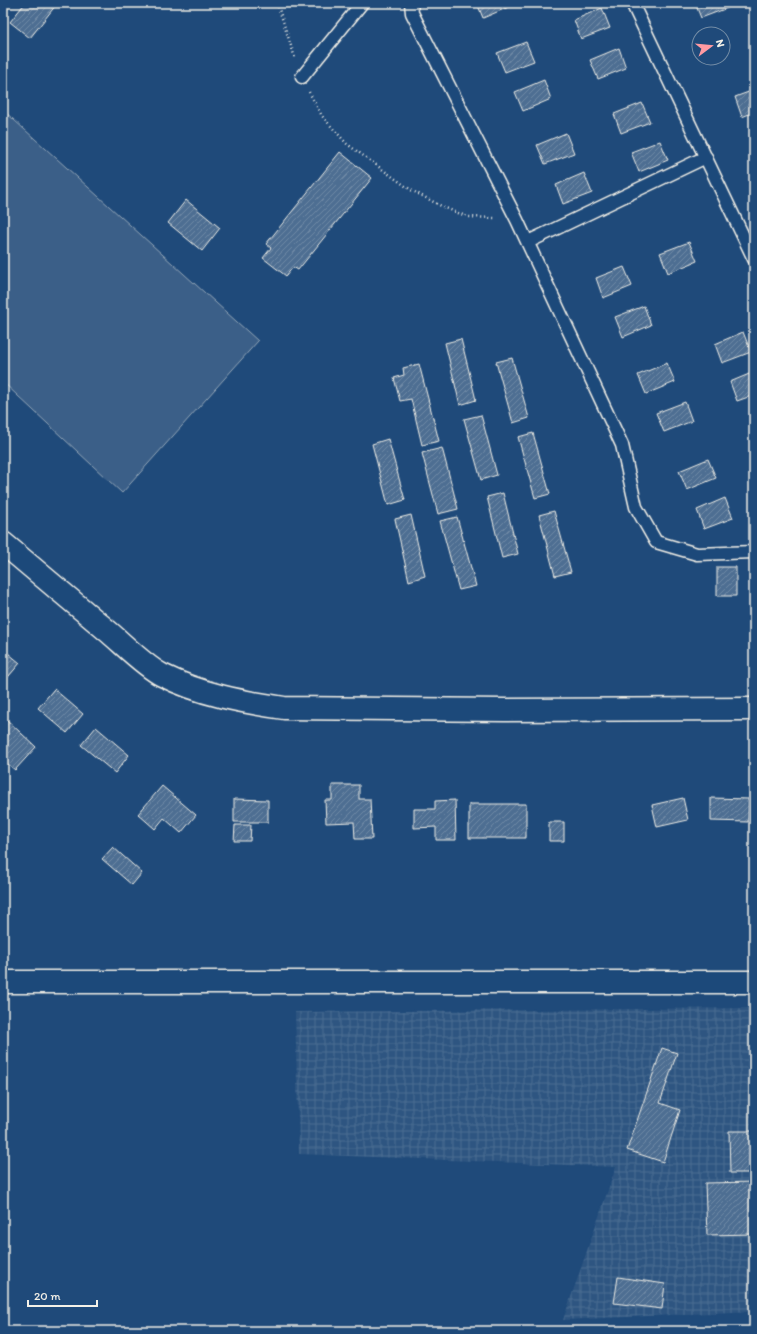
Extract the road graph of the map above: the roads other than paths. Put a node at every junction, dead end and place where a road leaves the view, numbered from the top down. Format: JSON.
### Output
{"nodes":[{"id":1,"x":362,"y":3,"type":"edge"},
{"id":2,"x":411,"y":3,"type":"edge"},
{"id":3,"x":632,"y":3,"type":"edge"},
{"id":4,"x":302,"y":77,"type":"road end"},
{"id":5,"x":706,"y":157,"type":"junction"},
{"id":6,"x":528,"y":242,"type":"junction"},
{"id":7,"x":754,"y":259,"type":"edge"},
{"id":8,"x":3,"y":543,"type":"edge"},
{"id":9,"x":754,"y":552,"type":"edge"},
{"id":10,"x":754,"y":709,"type":"edge"},
{"id":11,"x":3,"y":982,"type":"edge"},
{"id":12,"x":754,"y":982,"type":"edge"}],
"edges":[{"from":1,"to":4,"type":"lane"},
{"from":2,"to":6,"type":"lane"},
{"from":3,"to":5,"type":"lane"},
{"from":5,"to":6,"type":"lane"},
{"from":5,"to":7,"type":"lane"},
{"from":6,"to":9,"type":"lane"},
{"from":8,"to":10,"type":"street"},
{"from":11,"to":12,"type":"street"}]}
